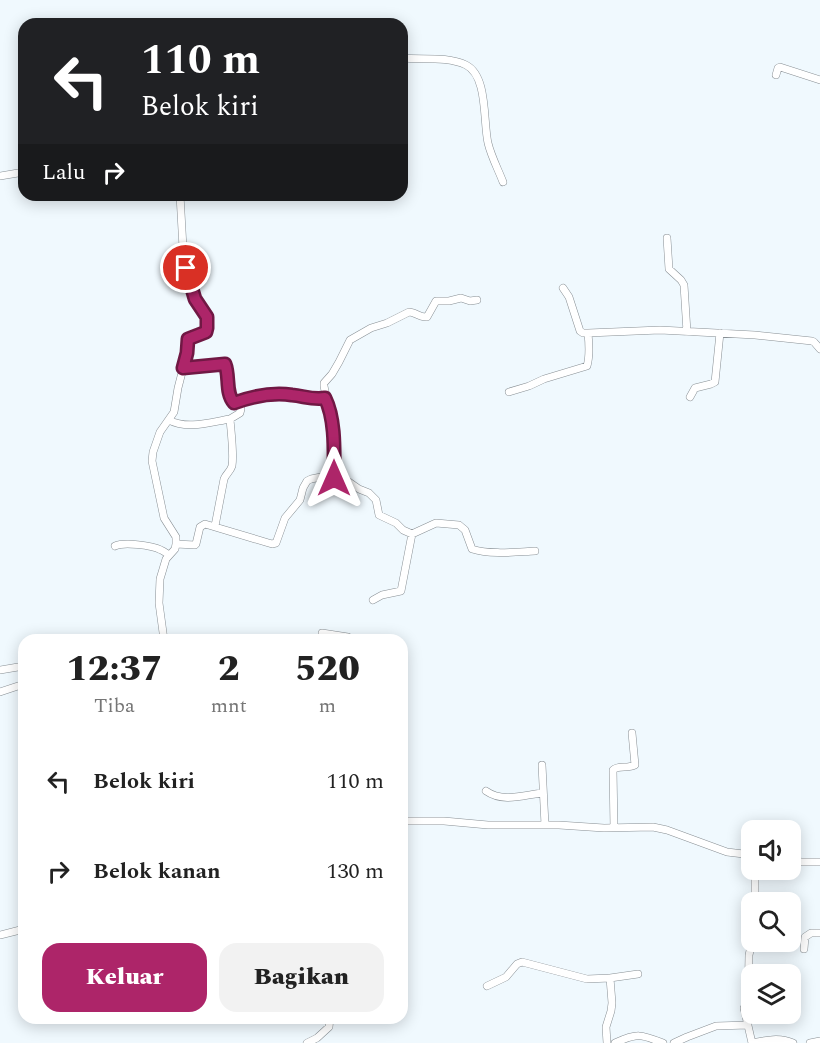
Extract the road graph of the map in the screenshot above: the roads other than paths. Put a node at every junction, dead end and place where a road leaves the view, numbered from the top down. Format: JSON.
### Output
{"nodes":[{"id":1,"x":408,"y":58,"type":"edge"},
{"id":2,"x":776,"y":75,"type":"dead end"},
{"id":3,"x":820,"y":80,"type":"edge"},
{"id":4,"x":18,"y":173,"type":"edge"},
{"id":5,"x":0,"y":176,"type":"edge"},
{"id":6,"x":503,"y":182,"type":"dead end"},
{"id":7,"x":180,"y":201,"type":"edge"},
{"id":8,"x":667,"y":238,"type":"dead end"},
{"id":9,"x":563,"y":288,"type":"dead end"},
{"id":10,"x":477,"y":300,"type":"dead end"},
{"id":11,"x":687,"y":332,"type":"junction"},
{"id":12,"x":588,"y":333,"type":"junction"},
{"id":13,"x":720,"y":333,"type":"junction"},
{"id":14,"x":820,"y":349,"type":"edge"},
{"id":15,"x":183,"y":368,"type":"junction"},
{"id":16,"x":509,"y":392,"type":"dead end"},
{"id":17,"x":690,"y":397,"type":"dead end"},
{"id":18,"x":325,"y":398,"type":"junction"},
{"id":19,"x":239,"y":401,"type":"junction"},
{"id":20,"x":230,"y":419,"type":"junction"},
{"id":21,"x":169,"y":420,"type":"junction"},
{"id":22,"x":334,"y":478,"type":"junction"},
{"id":23,"x":214,"y":526,"type":"junction"},
{"id":24,"x":412,"y":534,"type":"junction"},
{"id":25,"x":176,"y":544,"type":"junction"},
{"id":26,"x":115,"y":546,"type":"dead end"},
{"id":27,"x":534,"y":551,"type":"dead end"},
{"id":28,"x":169,"y":555,"type":"junction"},
{"id":29,"x":373,"y":600,"type":"dead end"},
{"id":30,"x":322,"y":633,"type":"dead end"},
{"id":31,"x":163,"y":634,"type":"edge"},
{"id":32,"x":328,"y":634,"type":"edge"},
{"id":33,"x":18,"y":667,"type":"edge"},
{"id":34,"x":0,"y":670,"type":"edge"},
{"id":35,"x":18,"y":686,"type":"edge"},
{"id":36,"x":0,"y":692,"type":"edge"},
{"id":37,"x":632,"y":733,"type":"dead end"},
{"id":38,"x":542,"y":765,"type":"dead end"},
{"id":39,"x":486,"y":791,"type":"dead end"},
{"id":40,"x":542,"y":793,"type":"junction"},
{"id":41,"x":408,"y":820,"type":"edge"},
{"id":42,"x":544,"y":825,"type":"junction"},
{"id":43,"x":614,"y":828,"type":"junction"},
{"id":44,"x":741,"y":853,"type":"edge"},
{"id":45,"x":801,"y":862,"type":"edge"},
{"id":46,"x":820,"y":862,"type":"edge"},
{"id":47,"x":18,"y":930,"type":"edge"},
{"id":48,"x":820,"y":933,"type":"edge"},
{"id":49,"x":0,"y":935,"type":"edge"},
{"id":50,"x":804,"y":949,"type":"dead end"},
{"id":51,"x":638,"y":974,"type":"dead end"},
{"id":52,"x":610,"y":978,"type":"junction"},
{"id":53,"x":488,"y":986,"type":"dead end"},
{"id":54,"x":329,"y":1024,"type":"edge"},
{"id":55,"x":748,"y":1025,"type":"joint"},
{"id":56,"x":820,"y":1041,"type":"edge"},
{"id":57,"x":307,"y":1043,"type":"edge"},
{"id":58,"x":607,"y":1043,"type":"edge"},
{"id":59,"x":615,"y":1043,"type":"edge"},
{"id":60,"x":661,"y":1043,"type":"edge"},
{"id":61,"x":674,"y":1043,"type":"edge"},
{"id":62,"x":752,"y":1043,"type":"edge"},
{"id":63,"x":793,"y":1043,"type":"edge"},
{"id":64,"x":810,"y":1043,"type":"edge"}],
"edges":[{"from":1,"to":6,"type":"street"},
{"from":2,"to":3,"type":"street"},
{"from":4,"to":5,"type":"street"},
{"from":7,"to":15,"type":"street"},
{"from":8,"to":11,"type":"street"},
{"from":9,"to":12,"type":"street"},
{"from":10,"to":18,"type":"street"},
{"from":11,"to":12,"type":"street"},
{"from":11,"to":13,"type":"street"},
{"from":12,"to":16,"type":"street"},
{"from":13,"to":14,"type":"street"},
{"from":13,"to":17,"type":"street"},
{"from":15,"to":19,"type":"street"},
{"from":15,"to":21,"type":"street"},
{"from":18,"to":19,"type":"street"},
{"from":18,"to":22,"type":"street"},
{"from":19,"to":20,"type":"street"},
{"from":20,"to":21,"type":"street"},
{"from":20,"to":23,"type":"street"},
{"from":21,"to":25,"type":"street"},
{"from":22,"to":23,"type":"street"},
{"from":22,"to":24,"type":"street"},
{"from":23,"to":25,"type":"street"},
{"from":24,"to":27,"type":"street"},
{"from":24,"to":29,"type":"street"},
{"from":25,"to":28,"type":"street"},
{"from":26,"to":28,"type":"street"},
{"from":28,"to":31,"type":"street"},
{"from":30,"to":32,"type":"street"},
{"from":33,"to":34,"type":"street"},
{"from":35,"to":36,"type":"street"},
{"from":37,"to":43,"type":"street"},
{"from":38,"to":40,"type":"street"},
{"from":39,"to":40,"type":"street"},
{"from":40,"to":42,"type":"street"},
{"from":41,"to":42,"type":"street"},
{"from":42,"to":43,"type":"street"},
{"from":43,"to":44,"type":"street"},
{"from":45,"to":46,"type":"street"},
{"from":47,"to":49,"type":"street"},
{"from":48,"to":50,"type":"street"},
{"from":51,"to":52,"type":"street"},
{"from":52,"to":53,"type":"street"},
{"from":52,"to":58,"type":"street"},
{"from":54,"to":57,"type":"street"},
{"from":55,"to":61,"type":"street"},
{"from":55,"to":62,"type":"street"},
{"from":56,"to":64,"type":"street"},
{"from":59,"to":60,"type":"street"},
{"from":62,"to":63,"type":"street"}]}
